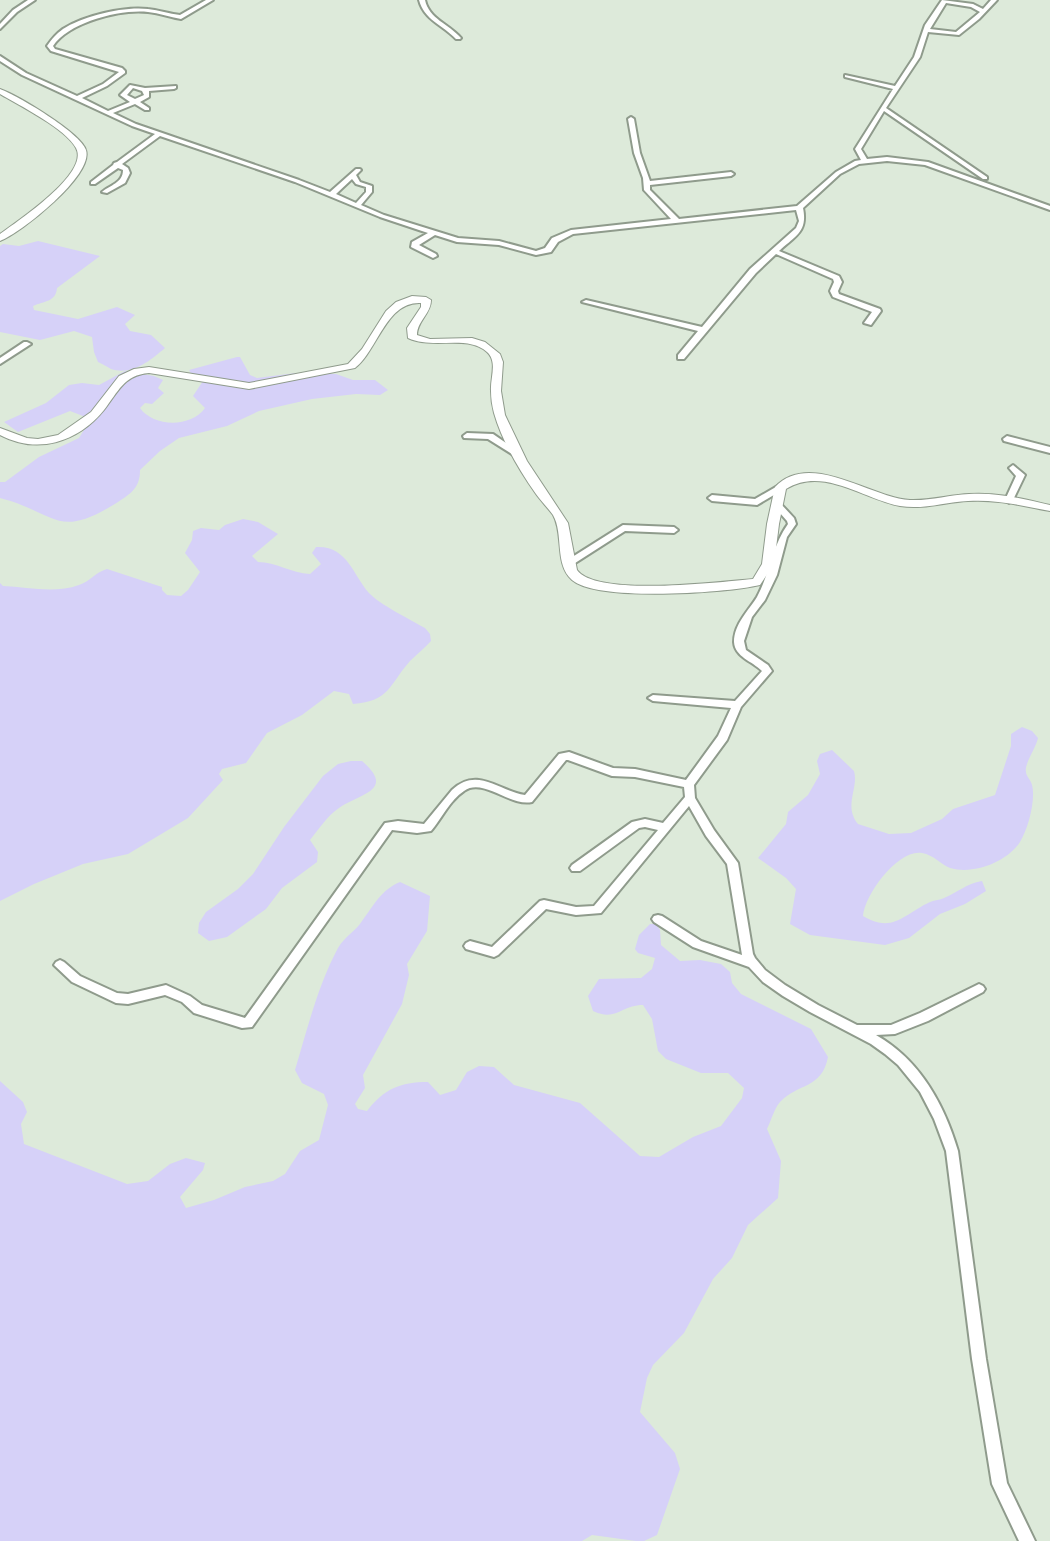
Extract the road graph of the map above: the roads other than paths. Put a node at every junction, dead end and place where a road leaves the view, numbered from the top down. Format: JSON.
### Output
{"nodes":[{"id":1,"x":32,"y":0,"type":"edge"},
{"id":2,"x":210,"y":0,"type":"edge"},
{"id":3,"x":422,"y":0,"type":"edge"},
{"id":4,"x":994,"y":0,"type":"edge"},
{"id":5,"x":944,"y":1,"type":"edge"},
{"id":6,"x":983,"y":10,"type":"junction"},
{"id":7,"x":0,"y":27,"type":"edge"},
{"id":8,"x":926,"y":30,"type":"junction"},
{"id":9,"x":458,"y":38,"type":"dead end"},
{"id":10,"x":0,"y":58,"type":"edge"},
{"id":11,"x":847,"y":75,"type":"dead end"},
{"id":12,"x":174,"y":87,"type":"dead end"},
{"id":13,"x":896,"y":88,"type":"junction"},
{"id":14,"x":146,"y":90,"type":"junction"},
{"id":15,"x":0,"y":91,"type":"edge"},
{"id":16,"x":78,"y":98,"type":"junction"},
{"id":17,"x":135,"y":102,"type":"junction"},
{"id":18,"x":883,"y":107,"type":"junction"},
{"id":19,"x":139,"y":112,"type":"dead end"},
{"id":20,"x":108,"y":113,"type":"junction"},
{"id":21,"x":130,"y":116,"type":"dead end"},
{"id":22,"x":631,"y":118,"type":"dead end"},
{"id":23,"x":122,"y":120,"type":"junction"},
{"id":24,"x":159,"y":134,"type":"junction"},
{"id":25,"x":865,"y":161,"type":"junction"},
{"id":26,"x":116,"y":164,"type":"junction"},
{"id":27,"x":358,"y":170,"type":"dead end"},
{"id":28,"x":731,"y":174,"type":"dead end"},
{"id":29,"x":353,"y":176,"type":"junction"},
{"id":30,"x":93,"y":183,"type":"dead end"},
{"id":31,"x":647,"y":183,"type":"junction"},
{"id":32,"x":1000,"y":188,"type":"junction"},
{"id":33,"x":105,"y":192,"type":"dead end"},
{"id":34,"x":331,"y":195,"type":"junction"},
{"id":35,"x":357,"y":206,"type":"junction"},
{"id":36,"x":799,"y":208,"type":"junction"},
{"id":37,"x":1050,"y":208,"type":"edge"},
{"id":38,"x":677,"y":221,"type":"junction"},
{"id":39,"x":433,"y":233,"type":"junction"},
{"id":40,"x":0,"y":238,"type":"edge"},
{"id":41,"x":774,"y":251,"type":"junction"},
{"id":42,"x":433,"y":256,"type":"dead end"},
{"id":43,"x":586,"y":302,"type":"dead end"},
{"id":44,"x":868,"y":323,"type":"dead end"},
{"id":45,"x":703,"y":330,"type":"junction"},
{"id":46,"x":27,"y":344,"type":"dead end"},
{"id":47,"x":681,"y":357,"type":"dead end"},
{"id":48,"x":0,"y":362,"type":"edge"},
{"id":49,"x":0,"y":431,"type":"edge"},
{"id":50,"x":467,"y":436,"type":"dead end"},
{"id":51,"x":1007,"y":440,"type":"dead end"},
{"id":52,"x":1050,"y":450,"type":"edge"},
{"id":53,"x":518,"y":454,"type":"junction"},
{"id":54,"x":1013,"y":468,"type":"dead end"},
{"id":55,"x":781,"y":487,"type":"junction"},
{"id":56,"x":712,"y":498,"type":"dead end"},
{"id":57,"x":1009,"y":500,"type":"junction"},
{"id":58,"x":777,"y":505,"type":"junction"},
{"id":59,"x":1050,"y":508,"type":"edge"},
{"id":60,"x":674,"y":530,"type":"dead end"},
{"id":61,"x":568,"y":563,"type":"junction"},
{"id":62,"x":653,"y":698,"type":"dead end"},
{"id":63,"x":737,"y":705,"type":"junction"},
{"id":64,"x":689,"y":784,"type":"junction"},
{"id":65,"x":690,"y":798,"type":"junction"},
{"id":66,"x":665,"y":828,"type":"junction"},
{"id":67,"x":576,"y":868,"type":"dead end"},
{"id":68,"x":658,"y":919,"type":"dead end"},
{"id":69,"x":470,"y":946,"type":"dead end"},
{"id":70,"x":751,"y":963,"type":"junction"},
{"id":71,"x":60,"y":965,"type":"dead end"},
{"id":72,"x":979,"y":989,"type":"dead end"},
{"id":73,"x":855,"y":1029,"type":"junction"},
{"id":74,"x":1027,"y":1541,"type":"edge"}],
"edges":[{"from":1,"to":7,"type":"street"},
{"from":2,"to":16,"type":"street"},
{"from":3,"to":9,"type":"street"},
{"from":4,"to":6,"type":"street"},
{"from":5,"to":6,"type":"street"},
{"from":5,"to":8,"type":"street"},
{"from":6,"to":8,"type":"street"},
{"from":8,"to":13,"type":"street"},
{"from":10,"to":16,"type":"street"},
{"from":11,"to":13,"type":"street"},
{"from":12,"to":14,"type":"street"},
{"from":13,"to":18,"type":"street"},
{"from":14,"to":17,"type":"street"},
{"from":14,"to":17,"type":"street"},
{"from":15,"to":40,"type":"street"},
{"from":16,"to":20,"type":"street"},
{"from":17,"to":19,"type":"street"},
{"from":17,"to":20,"type":"street"},
{"from":18,"to":25,"type":"street"},
{"from":18,"to":32,"type":"street"},
{"from":20,"to":23,"type":"street"},
{"from":21,"to":23,"type":"street"},
{"from":22,"to":31,"type":"street"},
{"from":23,"to":24,"type":"street"},
{"from":24,"to":26,"type":"street"},
{"from":24,"to":34,"type":"street"},
{"from":25,"to":32,"type":"street"},
{"from":25,"to":36,"type":"street"},
{"from":26,"to":30,"type":"street"},
{"from":26,"to":33,"type":"street"},
{"from":27,"to":29,"type":"street"},
{"from":28,"to":31,"type":"street"},
{"from":29,"to":34,"type":"street"},
{"from":29,"to":35,"type":"street"},
{"from":31,"to":38,"type":"street"},
{"from":32,"to":37,"type":"street"},
{"from":34,"to":35,"type":"street"},
{"from":35,"to":39,"type":"street"},
{"from":36,"to":38,"type":"street"},
{"from":36,"to":41,"type":"street"},
{"from":38,"to":39,"type":"street"},
{"from":39,"to":42,"type":"street"},
{"from":41,"to":44,"type":"street"},
{"from":41,"to":45,"type":"street"},
{"from":43,"to":45,"type":"street"},
{"from":45,"to":47,"type":"street"},
{"from":46,"to":48,"type":"street"},
{"from":49,"to":53,"type":"street"},
{"from":50,"to":53,"type":"street"},
{"from":51,"to":52,"type":"street"},
{"from":53,"to":61,"type":"street"},
{"from":54,"to":57,"type":"street"},
{"from":55,"to":56,"type":"street"},
{"from":55,"to":57,"type":"street"},
{"from":55,"to":58,"type":"street"},
{"from":57,"to":59,"type":"street"},
{"from":58,"to":61,"type":"street"},
{"from":58,"to":63,"type":"street"},
{"from":60,"to":61,"type":"street"},
{"from":62,"to":63,"type":"street"},
{"from":63,"to":64,"type":"street"},
{"from":64,"to":65,"type":"street"},
{"from":64,"to":71,"type":"street"},
{"from":65,"to":66,"type":"street"},
{"from":65,"to":70,"type":"street"},
{"from":66,"to":67,"type":"street"},
{"from":66,"to":69,"type":"street"},
{"from":68,"to":70,"type":"street"},
{"from":70,"to":73,"type":"street"},
{"from":72,"to":73,"type":"street"},
{"from":73,"to":74,"type":"street"}]}
